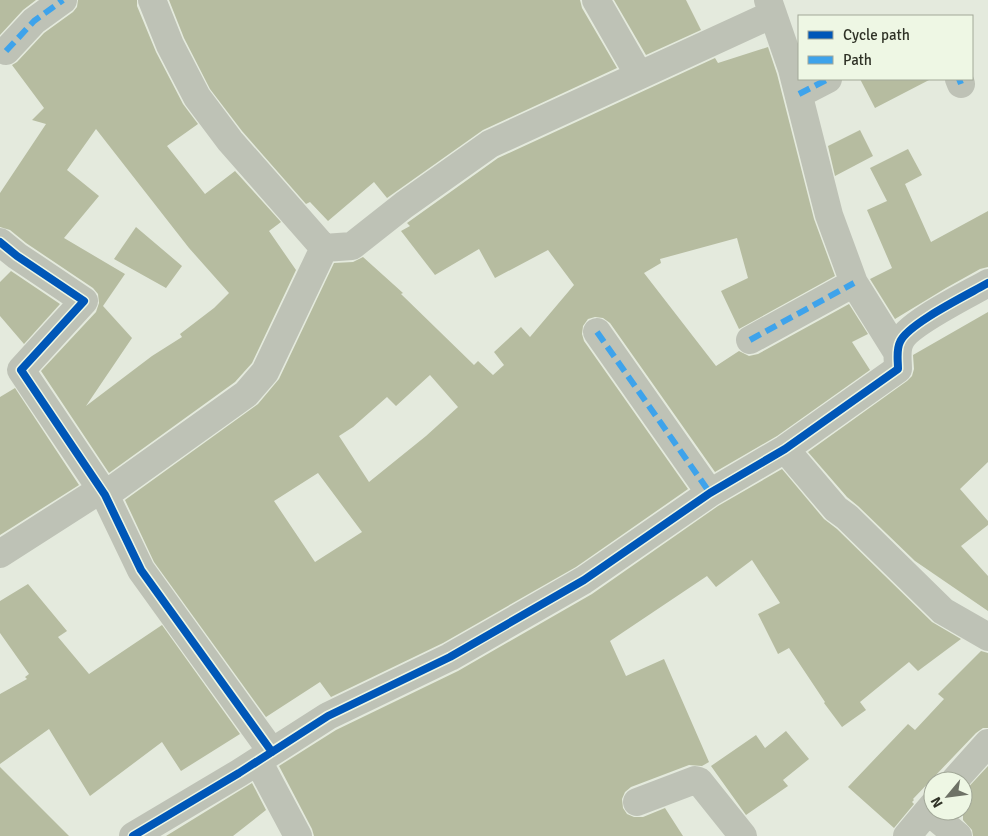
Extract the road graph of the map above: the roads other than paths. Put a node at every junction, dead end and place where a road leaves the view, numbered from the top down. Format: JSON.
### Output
{"nodes":[{"id":1,"x":63,"y":0,"type":"edge"},
{"id":2,"x":152,"y":0,"type":"edge"},
{"id":3,"x":596,"y":0,"type":"edge"},
{"id":4,"x":771,"y":7,"type":"edge"},
{"id":5,"x":6,"y":51,"type":"dead end"},
{"id":6,"x":639,"y":75,"type":"junction"},
{"id":7,"x":826,"y":80,"type":"edge"},
{"id":8,"x":798,"y":94,"type":"junction"},
{"id":9,"x":0,"y":242,"type":"edge"},
{"id":10,"x":324,"y":248,"type":"junction"},
{"id":11,"x":854,"y":283,"type":"junction"},
{"id":12,"x":988,"y":283,"type":"edge"},
{"id":13,"x":596,"y":332,"type":"dead end"},
{"id":14,"x":750,"y":340,"type":"dead end"},
{"id":15,"x":897,"y":352,"type":"junction"},
{"id":16,"x":785,"y":448,"type":"junction"},
{"id":17,"x":710,"y":493,"type":"junction"},
{"id":18,"x":105,"y":495,"type":"junction"},
{"id":19,"x":0,"y":554,"type":"edge"},
{"id":20,"x":988,"y":637,"type":"edge"},
{"id":21,"x":988,"y":743,"type":"edge"},
{"id":22,"x":265,"y":757,"type":"junction"},
{"id":23,"x":963,"y":771,"type":"edge"},
{"id":24,"x":637,"y":802,"type":"dead end"},
{"id":25,"x":923,"y":818,"type":"edge"},
{"id":26,"x":944,"y":821,"type":"edge"},
{"id":27,"x":133,"y":836,"type":"edge"},
{"id":28,"x":298,"y":836,"type":"edge"},
{"id":29,"x":744,"y":836,"type":"edge"},
{"id":30,"x":908,"y":836,"type":"edge"},
{"id":31,"x":958,"y":836,"type":"edge"}],
"edges":[{"from":1,"to":5,"type":"street"},
{"from":2,"to":10,"type":"street"},
{"from":3,"to":6,"type":"street"},
{"from":4,"to":6,"type":"street"},
{"from":4,"to":8,"type":"street"},
{"from":6,"to":10,"type":"street"},
{"from":7,"to":8,"type":"street"},
{"from":8,"to":11,"type":"street"},
{"from":9,"to":18,"type":"street"},
{"from":10,"to":18,"type":"street"},
{"from":11,"to":14,"type":"street"},
{"from":11,"to":15,"type":"street"},
{"from":12,"to":15,"type":"street"},
{"from":13,"to":17,"type":"street"},
{"from":15,"to":16,"type":"street"},
{"from":16,"to":17,"type":"street"},
{"from":16,"to":20,"type":"street"},
{"from":17,"to":22,"type":"street"},
{"from":18,"to":19,"type":"street"},
{"from":18,"to":22,"type":"street"},
{"from":21,"to":23,"type":"street"},
{"from":22,"to":27,"type":"street"},
{"from":22,"to":28,"type":"street"},
{"from":24,"to":29,"type":"street"},
{"from":25,"to":30,"type":"street"},
{"from":26,"to":31,"type":"street"}]}
